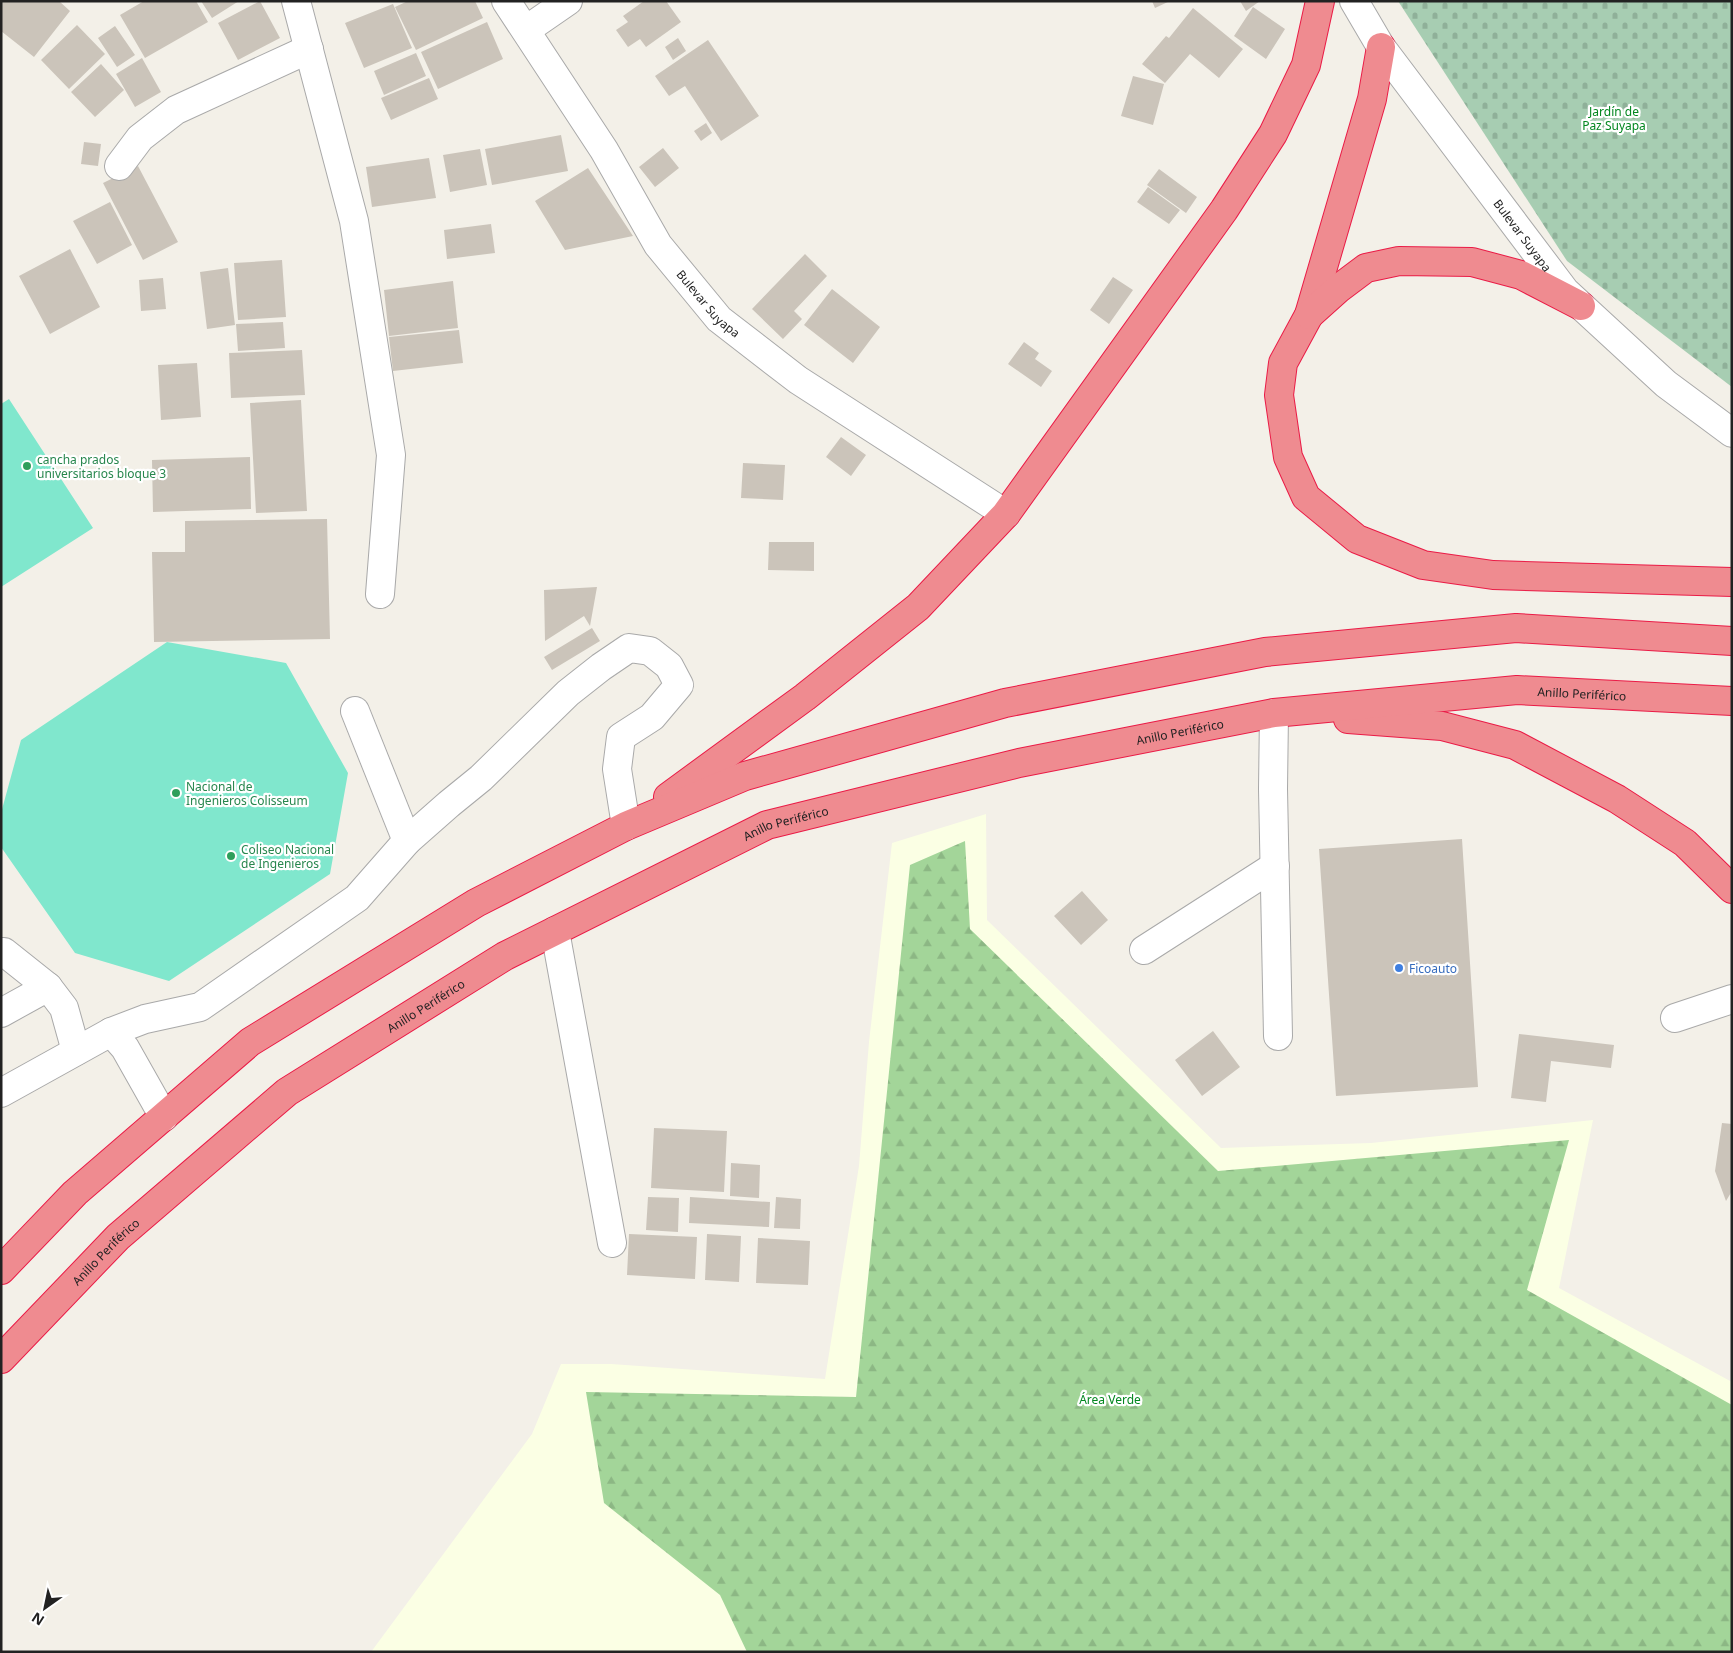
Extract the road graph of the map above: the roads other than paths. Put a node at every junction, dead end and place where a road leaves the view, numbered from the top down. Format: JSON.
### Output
{"nodes":[{"id":1,"x":296,"y":1,"type":"edge"},
{"id":2,"x":506,"y":1,"type":"edge"},
{"id":3,"x":568,"y":1,"type":"edge"},
{"id":4,"x":1320,"y":1,"type":"edge"},
{"id":5,"x":1354,"y":1,"type":"edge"},
{"id":6,"x":526,"y":30,"type":"junction"},
{"id":7,"x":1381,"y":47,"type":"junction"},
{"id":8,"x":309,"y":49,"type":"junction"},
{"id":9,"x":119,"y":166,"type":"dead end"},
{"id":10,"x":1581,"y":306,"type":"junction"},
{"id":11,"x":1309,"y":315,"type":"junction"},
{"id":12,"x":1732,"y":433,"type":"edge"},
{"id":13,"x":1006,"y":514,"type":"junction"},
{"id":14,"x":1732,"y":582,"type":"edge"},
{"id":15,"x":380,"y":594,"type":"dead end"},
{"id":16,"x":1732,"y":641,"type":"edge"},
{"id":17,"x":1732,"y":701,"type":"edge"},
{"id":18,"x":355,"y":711,"type":"dead end"},
{"id":19,"x":1274,"y":713,"type":"junction"},
{"id":20,"x":626,"y":826,"type":"junction"},
{"id":21,"x":407,"y":841,"type":"junction"},
{"id":22,"x":1275,"y":866,"type":"junction"},
{"id":23,"x":1732,"y":889,"type":"edge"},
{"id":24,"x":555,"y":932,"type":"junction"},
{"id":25,"x":1144,"y":950,"type":"dead end"},
{"id":26,"x":1,"y":952,"type":"edge"},
{"id":27,"x":48,"y":987,"type":"junction"},
{"id":28,"x":1732,"y":999,"type":"edge"},
{"id":29,"x":1,"y":1013,"type":"edge"},
{"id":30,"x":1675,"y":1018,"type":"dead end"},
{"id":31,"x":111,"y":1032,"type":"junction"},
{"id":32,"x":1278,"y":1036,"type":"dead end"},
{"id":33,"x":76,"y":1051,"type":"junction"},
{"id":34,"x":3,"y":1089,"type":"edge"},
{"id":35,"x":164,"y":1117,"type":"junction"},
{"id":36,"x":612,"y":1243,"type":"dead end"},
{"id":37,"x":1,"y":1270,"type":"edge"},
{"id":38,"x":1,"y":1359,"type":"edge"}],
"edges":[{"from":1,"to":8,"type":"street"},
{"from":2,"to":6,"type":"street","name":"Bulevar Suyapa"},
{"from":3,"to":6,"type":"street"},
{"from":4,"to":13,"type":"highway"},
{"from":5,"to":7,"type":"street","name":"Bulevar Suyapa"},
{"from":6,"to":13,"type":"street","name":"Bulevar Suyapa"},
{"from":7,"to":10,"type":"street","name":"Bulevar Suyapa"},
{"from":7,"to":11,"type":"highway"},
{"from":8,"to":9,"type":"street"},
{"from":8,"to":15,"type":"street"},
{"from":10,"to":11,"type":"highway"},
{"from":10,"to":12,"type":"street","name":"Bulevar Suyapa"},
{"from":11,"to":14,"type":"highway"},
{"from":13,"to":20,"type":"highway"},
{"from":16,"to":20,"type":"highway"},
{"from":17,"to":19,"type":"highway","name":"Anillo Periférico"},
{"from":18,"to":21,"type":"street"},
{"from":19,"to":22,"type":"street"},
{"from":19,"to":23,"type":"highway"},
{"from":19,"to":24,"type":"highway","name":"Anillo Periférico"},
{"from":20,"to":21,"type":"street"},
{"from":20,"to":35,"type":"highway"},
{"from":21,"to":31,"type":"street"},
{"from":22,"to":25,"type":"street"},
{"from":22,"to":32,"type":"street"},
{"from":24,"to":36,"type":"street"},
{"from":24,"to":38,"type":"highway","name":"Anillo Periférico"},
{"from":26,"to":27,"type":"street"},
{"from":27,"to":29,"type":"street"},
{"from":27,"to":33,"type":"street"},
{"from":28,"to":30,"type":"street"},
{"from":31,"to":33,"type":"street"},
{"from":31,"to":35,"type":"street"},
{"from":33,"to":34,"type":"street"},
{"from":35,"to":37,"type":"highway"}]}
